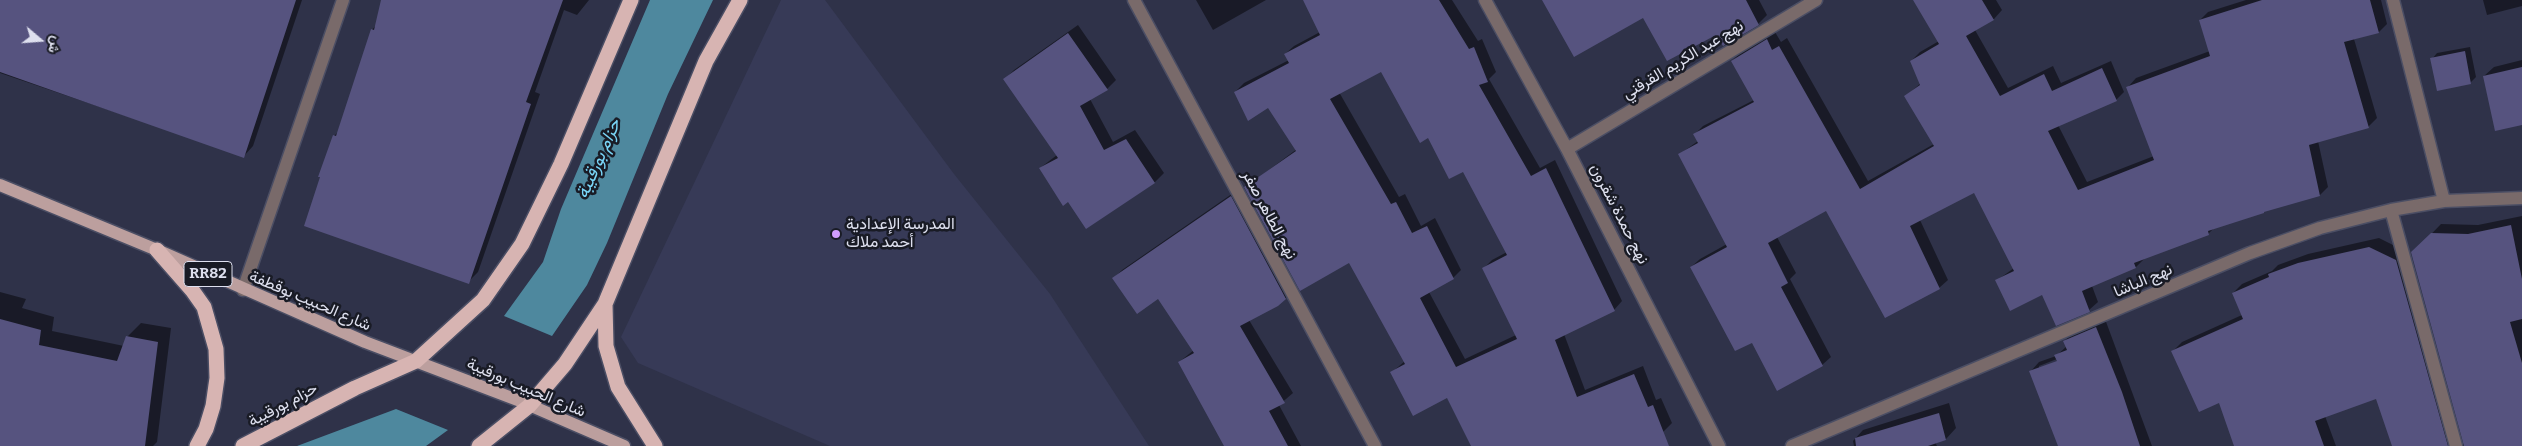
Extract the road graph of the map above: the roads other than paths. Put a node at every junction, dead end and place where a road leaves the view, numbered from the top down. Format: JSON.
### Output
{"nodes":[{"id":1,"x":343,"y":0,"type":"edge"},
{"id":2,"x":631,"y":0,"type":"edge"},
{"id":3,"x":740,"y":0,"type":"edge"},
{"id":4,"x":1134,"y":0,"type":"edge"},
{"id":5,"x":1485,"y":0,"type":"edge"},
{"id":6,"x":1816,"y":0,"type":"edge"},
{"id":7,"x":2393,"y":0,"type":"edge"},
{"id":8,"x":1567,"y":149,"type":"junction"},
{"id":9,"x":0,"y":185,"type":"edge"},
{"id":10,"x":2522,"y":198,"type":"edge"},
{"id":11,"x":2444,"y":201,"type":"junction"},
{"id":12,"x":2391,"y":210,"type":"junction"},
{"id":13,"x":157,"y":250,"type":"junction"},
{"id":14,"x":243,"y":290,"type":"junction"},
{"id":15,"x":604,"y":304,"type":"junction"},
{"id":16,"x":416,"y":361,"type":"junction"},
{"id":17,"x":528,"y":406,"type":"junction"},
{"id":18,"x":197,"y":446,"type":"edge"},
{"id":19,"x":243,"y":446,"type":"edge"},
{"id":20,"x":479,"y":446,"type":"edge"},
{"id":21,"x":624,"y":446,"type":"edge"},
{"id":22,"x":655,"y":446,"type":"edge"},
{"id":23,"x":1375,"y":446,"type":"edge"},
{"id":24,"x":1719,"y":446,"type":"edge"},
{"id":25,"x":1792,"y":446,"type":"edge"},
{"id":26,"x":2456,"y":446,"type":"edge"}],
"edges":[{"from":1,"to":14,"type":"street"},
{"from":2,"to":16,"type":"highway","name":"حزام بورقيبة"},
{"from":3,"to":15,"type":"highway"},
{"from":4,"to":23,"type":"street","name":"نهج الطاهر صفر"},
{"from":5,"to":8,"type":"street","name":"نهج حمدة شقرون"},
{"from":6,"to":8,"type":"street","name":"نهج عبد الكريم القرقني"},
{"from":7,"to":11,"type":"street"},
{"from":8,"to":24,"type":"street","name":"نهج حمدة شقرون"},
{"from":9,"to":13,"type":"main road","name":"شارع الحبيب بوقطفة","number":"RR82"},
{"from":10,"to":11,"type":"street","name":"نهج الباشا"},
{"from":11,"to":12,"type":"street","name":"نهج الباشا"},
{"from":12,"to":25,"type":"street","name":"نهج الباشا"},
{"from":12,"to":26,"type":"street"},
{"from":13,"to":14,"type":"main road","name":"شارع الحبيب بوقطفة","number":"RR82"},
{"from":13,"to":18,"type":"highway"},
{"from":14,"to":16,"type":"main road","name":"شارع الحبيب بوقطفة","number":"RR82"},
{"from":15,"to":17,"type":"highway"},
{"from":15,"to":22,"type":"highway"},
{"from":16,"to":17,"type":"main road","name":"شارع الحبيب بورقيبة","number":"RR82"},
{"from":16,"to":19,"type":"highway","name":"حزام بورقيبة"},
{"from":17,"to":20,"type":"highway"},
{"from":17,"to":21,"type":"main road","name":"شارع الحبيب بورقيبة","number":"RR82"}]}
